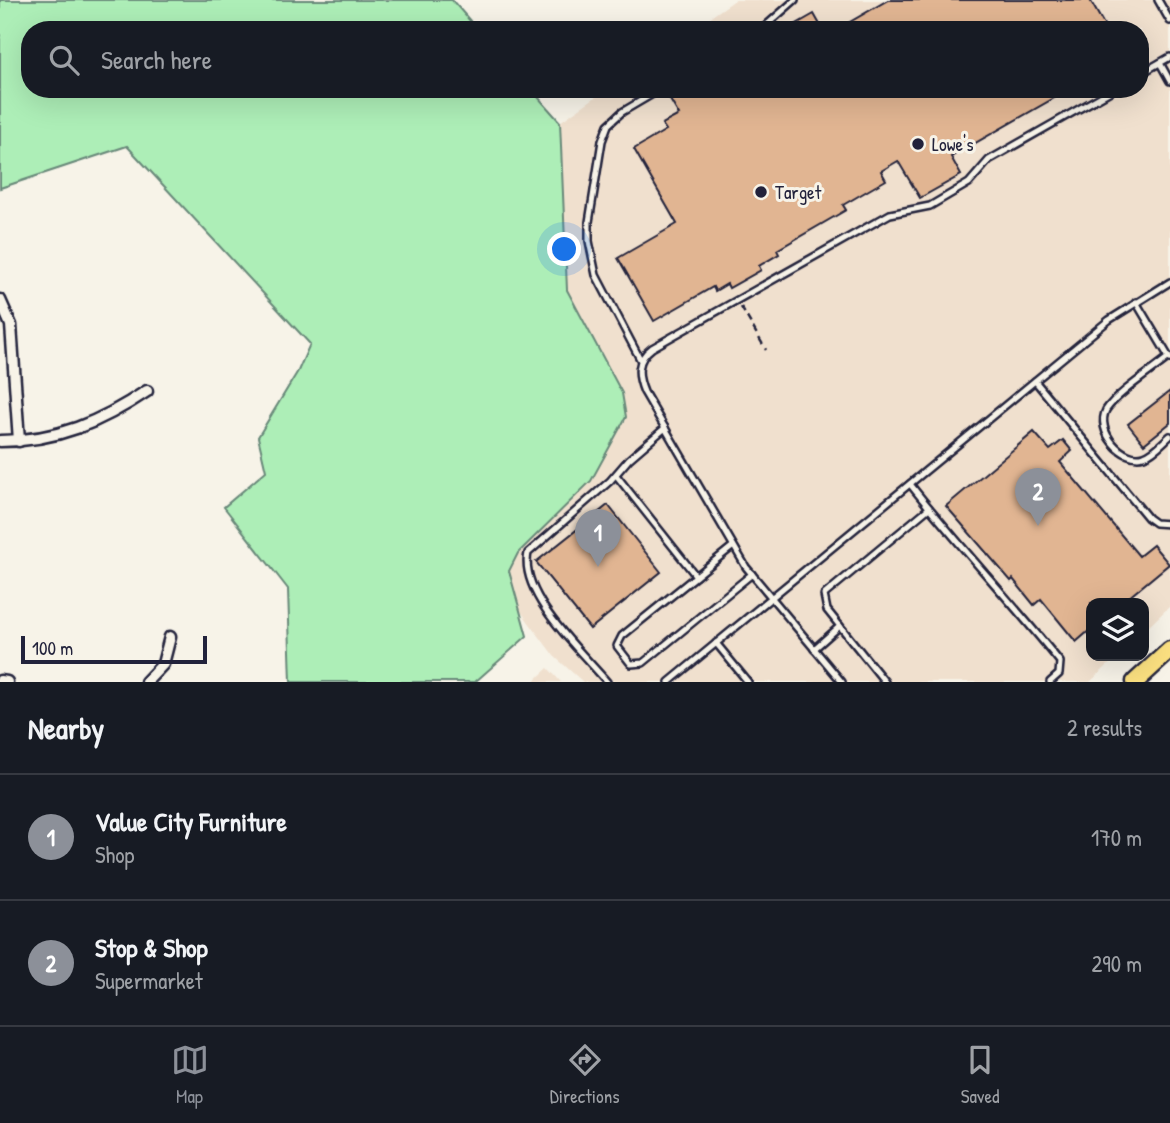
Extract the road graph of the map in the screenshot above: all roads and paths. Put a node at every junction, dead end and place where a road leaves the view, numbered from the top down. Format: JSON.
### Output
{"nodes":[{"id":1,"x":795,"y":0,"type":"edge"},
{"id":2,"x":1158,"y":0,"type":"edge"},
{"id":3,"x":771,"y":21,"type":"edge"},
{"id":4,"x":1170,"y":21,"type":"edge"},
{"id":5,"x":1170,"y":57,"type":"edge"},
{"id":6,"x":1160,"y":64,"type":"junction"},
{"id":7,"x":1149,"y":70,"type":"edge"},
{"id":8,"x":1170,"y":81,"type":"edge"},
{"id":9,"x":646,"y":98,"type":"edge"},
{"id":10,"x":1098,"y":98,"type":"edge"},
{"id":11,"x":1170,"y":282,"type":"edge"},
{"id":12,"x":740,"y":299,"type":"junction"},
{"id":13,"x":0,"y":300,"type":"edge"},
{"id":14,"x":1136,"y":302,"type":"junction"},
{"id":15,"x":766,"y":350,"type":"dead end"},
{"id":16,"x":1169,"y":358,"type":"edge"},
{"id":17,"x":640,"y":359,"type":"junction"},
{"id":18,"x":1035,"y":381,"type":"junction"},
{"id":19,"x":148,"y":391,"type":"dead end"},
{"id":20,"x":665,"y":428,"type":"junction"},
{"id":21,"x":1170,"y":436,"type":"edge"},
{"id":22,"x":19,"y":441,"type":"junction"},
{"id":23,"x":0,"y":442,"type":"edge"},
{"id":24,"x":616,"y":475,"type":"junction"},
{"id":25,"x":910,"y":484,"type":"junction"},
{"id":26,"x":929,"y":508,"type":"junction"},
{"id":27,"x":1170,"y":524,"type":"edge"},
{"id":28,"x":732,"y":547,"type":"junction"},
{"id":29,"x":752,"y":573,"type":"junction"},
{"id":30,"x":696,"y":576,"type":"junction"},
{"id":31,"x":772,"y":597,"type":"junction"},
{"id":32,"x":840,"y":626,"type":"junction"},
{"id":33,"x":170,"y":637,"type":"dead end"},
{"id":34,"x":716,"y":643,"type":"junction"},
{"id":35,"x":814,"y":649,"type":"junction"},
{"id":36,"x":1169,"y":650,"type":"edge"},
{"id":37,"x":0,"y":681,"type":"edge"},
{"id":38,"x":883,"y":681,"type":"edge"},
{"id":39,"x":7,"y":682,"type":"edge"},
{"id":40,"x":146,"y":682,"type":"edge"},
{"id":41,"x":607,"y":682,"type":"edge"},
{"id":42,"x":669,"y":682,"type":"edge"},
{"id":43,"x":747,"y":682,"type":"edge"},
{"id":44,"x":842,"y":682,"type":"edge"},
{"id":45,"x":1050,"y":682,"type":"edge"},
{"id":46,"x":1135,"y":682,"type":"edge"}],
"edges":[{"from":1,"to":3,"type":"lane"},
{"from":2,"to":4,"type":"lane"},
{"from":5,"to":6,"type":"lane"},
{"from":6,"to":7,"type":"lane"},
{"from":6,"to":8,"type":"lane"},
{"from":9,"to":17,"type":"lane"},
{"from":10,"to":12,"type":"lane"},
{"from":11,"to":14,"type":"lane"},
{"from":12,"to":15,"type":"path"},
{"from":12,"to":17,"type":"lane"},
{"from":13,"to":22,"type":"street"},
{"from":14,"to":16,"type":"lane"},
{"from":14,"to":18,"type":"lane"},
{"from":16,"to":21,"type":"lane"},
{"from":17,"to":20,"type":"lane"},
{"from":18,"to":25,"type":"lane"},
{"from":18,"to":27,"type":"lane"},
{"from":19,"to":22,"type":"street"},
{"from":20,"to":24,"type":"lane"},
{"from":20,"to":28,"type":"lane"},
{"from":22,"to":23,"type":"street"},
{"from":24,"to":30,"type":"lane"},
{"from":24,"to":41,"type":"lane"},
{"from":25,"to":26,"type":"lane"},
{"from":25,"to":31,"type":"lane"},
{"from":26,"to":32,"type":"lane"},
{"from":26,"to":45,"type":"lane"},
{"from":28,"to":29,"type":"lane"},
{"from":28,"to":30,"type":"lane"},
{"from":29,"to":30,"type":"lane"},
{"from":29,"to":31,"type":"lane"},
{"from":31,"to":34,"type":"lane"},
{"from":31,"to":35,"type":"lane"},
{"from":32,"to":35,"type":"lane"},
{"from":32,"to":38,"type":"lane"},
{"from":33,"to":40,"type":"street"},
{"from":34,"to":42,"type":"lane"},
{"from":34,"to":43,"type":"lane"},
{"from":35,"to":44,"type":"lane"},
{"from":36,"to":46,"type":"highway"},
{"from":37,"to":39,"type":"street"}]}
